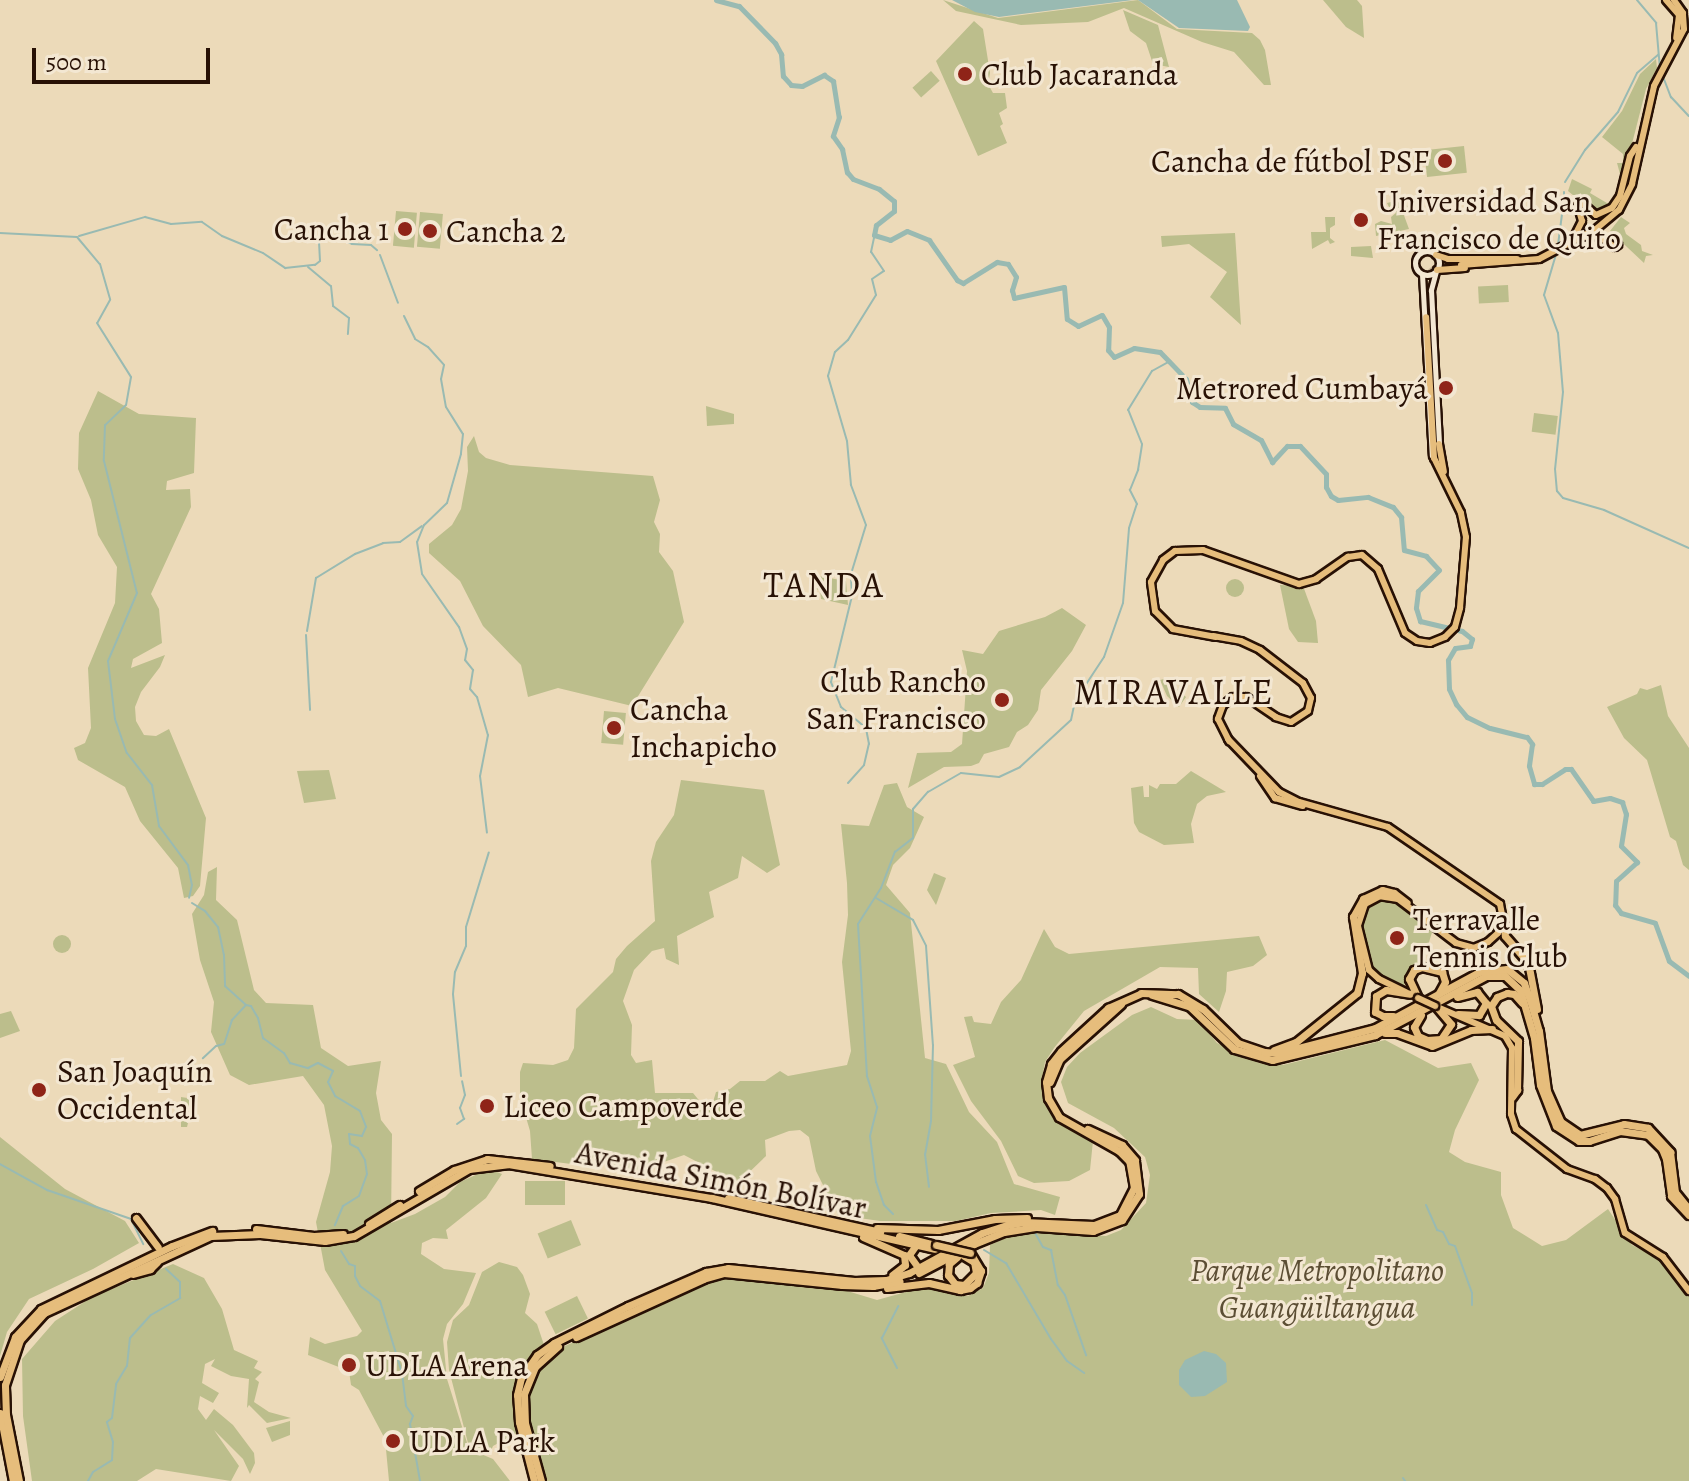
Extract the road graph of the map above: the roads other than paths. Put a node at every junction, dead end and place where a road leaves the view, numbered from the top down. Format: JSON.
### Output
{"nodes":[{"id":1,"x":1666,"y":0,"type":"edge"},
{"id":2,"x":1674,"y":0,"type":"edge"},
{"id":3,"x":1661,"y":70,"type":"junction"},
{"id":4,"x":1639,"y":151,"type":"junction"},
{"id":5,"x":1576,"y":238,"type":"junction"},
{"id":6,"x":1618,"y":245,"type":"dead end"},
{"id":7,"x":1436,"y":255,"type":"junction"},
{"id":8,"x":1520,"y":260,"type":"junction"},
{"id":9,"x":1461,"y":263,"type":"tunnel mouth"},
{"id":10,"x":1439,"y":271,"type":"junction"},
{"id":11,"x":1421,"y":276,"type":"junction"},
{"id":12,"x":1426,"y":402,"type":"junction"},
{"id":13,"x":1431,"y":422,"type":"junction"},
{"id":14,"x":1437,"y":444,"type":"junction"},
{"id":15,"x":1446,"y":452,"type":"dead end"},
{"id":16,"x":1447,"y":483,"type":"junction"},
{"id":17,"x":1407,"y":903,"type":"junction"},
{"id":18,"x":1503,"y":922,"type":"junction"},
{"id":19,"x":1357,"y":993,"type":"junction"},
{"id":20,"x":1415,"y":997,"type":"junction"},
{"id":21,"x":1438,"y":1002,"type":"junction"},
{"id":22,"x":1425,"y":1010,"type":"junction"},
{"id":23,"x":1407,"y":1012,"type":"junction"},
{"id":24,"x":1458,"y":1014,"type":"junction"},
{"id":25,"x":1528,"y":1016,"type":"junction"},
{"id":26,"x":1492,"y":1029,"type":"junction"},
{"id":27,"x":1539,"y":1031,"type":"junction"},
{"id":28,"x":1375,"y":1035,"type":"junction"},
{"id":29,"x":1335,"y":1039,"type":"junction"},
{"id":30,"x":1264,"y":1052,"type":"junction"},
{"id":31,"x":1512,"y":1097,"type":"junction"},
{"id":32,"x":1689,"y":1209,"type":"edge"},
{"id":33,"x":1689,"y":1215,"type":"edge"},
{"id":34,"x":136,"y":1218,"type":"dead end"},
{"id":35,"x":1051,"y":1223,"type":"junction"},
{"id":36,"x":855,"y":1226,"type":"junction"},
{"id":37,"x":842,"y":1228,"type":"junction"},
{"id":38,"x":974,"y":1244,"type":"junction"},
{"id":39,"x":916,"y":1245,"type":"junction"},
{"id":40,"x":158,"y":1247,"type":"dead end"},
{"id":41,"x":935,"y":1247,"type":"junction"},
{"id":42,"x":967,"y":1254,"type":"junction"},
{"id":43,"x":157,"y":1262,"type":"dead end"},
{"id":44,"x":919,"y":1269,"type":"junction"},
{"id":45,"x":115,"y":1278,"type":"junction"},
{"id":46,"x":872,"y":1284,"type":"junction"},
{"id":47,"x":1689,"y":1291,"type":"edge"},
{"id":48,"x":636,"y":1306,"type":"junction"},
{"id":49,"x":0,"y":1377,"type":"edge"},
{"id":50,"x":0,"y":1413,"type":"edge"},
{"id":51,"x":13,"y":1481,"type":"edge"},
{"id":52,"x":19,"y":1481,"type":"edge"},
{"id":53,"x":534,"y":1481,"type":"edge"},
{"id":54,"x":541,"y":1481,"type":"edge"}],
"edges":[{"from":1,"to":3,"type":"main road"},
{"from":2,"to":3,"type":"main road"},
{"from":3,"to":4,"type":"main road"},
{"from":4,"to":5,"type":"main road"},
{"from":4,"to":5,"type":"main road"},
{"from":5,"to":6,"type":"main road"},
{"from":5,"to":8,"type":"main road"},
{"from":7,"to":8,"type":"main road"},
{"from":7,"to":10,"type":"main road"},
{"from":7,"to":11,"type":"main road"},
{"from":8,"to":9,"type":"main road"},
{"from":8,"to":10,"type":"main road"},
{"from":10,"to":11,"type":"main road"},
{"from":10,"to":14,"type":"main road"},
{"from":11,"to":12,"type":"main road"},
{"from":11,"to":14,"type":"main road"},
{"from":12,"to":13,"type":"main road"},
{"from":12,"to":14,"type":"main road"},
{"from":13,"to":14,"type":"main road"},
{"from":13,"to":16,"type":"main road"},
{"from":14,"to":15,"type":"main road"},
{"from":14,"to":16,"type":"main road"},
{"from":14,"to":16,"type":"main road"},
{"from":16,"to":18,"type":"main road"},
{"from":17,"to":18,"type":"main road"},
{"from":17,"to":19,"type":"highway"},
{"from":17,"to":20,"type":"main road"},
{"from":18,"to":27,"type":"highway"},
{"from":19,"to":29,"type":"highway"},
{"from":19,"to":30,"type":"highway"},
{"from":20,"to":21,"type":"main road","bridge":true},
{"from":20,"to":21,"type":"highway"},
{"from":20,"to":23,"type":"highway"},
{"from":21,"to":22,"type":"highway"},
{"from":21,"to":22,"type":"highway"},
{"from":21,"to":23,"type":"highway"},
{"from":21,"to":24,"type":"main road"},
{"from":21,"to":24,"type":"highway"},
{"from":21,"to":25,"type":"highway"},
{"from":21,"to":27,"type":"highway"},
{"from":22,"to":28,"type":"highway"},
{"from":23,"to":29,"type":"highway"},
{"from":24,"to":26,"type":"main road"},
{"from":25,"to":31,"type":"highway"},
{"from":25,"to":33,"type":"highway"},
{"from":26,"to":28,"type":"highway"},
{"from":26,"to":31,"type":"main road"},
{"from":27,"to":32,"type":"highway"},
{"from":28,"to":38,"type":"highway"},
{"from":29,"to":30,"type":"highway"},
{"from":30,"to":35,"type":"highway"},
{"from":31,"to":47,"type":"main road"},
{"from":34,"to":40,"type":"highway"},
{"from":35,"to":36,"type":"highway"},
{"from":35,"to":44,"type":"highway"},
{"from":36,"to":41,"type":"highway","name":"Avenida Simón Bolívar"},
{"from":36,"to":49,"type":"highway","name":"Avenida Simón Bolívar"},
{"from":37,"to":39,"type":"highway","name":"Avenida Simón Bolívar"},
{"from":37,"to":45,"type":"highway","name":"Avenida Simón Bolívar"},
{"from":37,"to":46,"type":"highway"},
{"from":38,"to":42,"type":"highway"},
{"from":38,"to":46,"type":"highway"},
{"from":39,"to":41,"type":"highway","name":"Avenida Simón Bolívar"},
{"from":39,"to":44,"type":"highway"},
{"from":41,"to":42,"type":"highway","bridge":true},
{"from":42,"to":46,"type":"highway"},
{"from":43,"to":45,"type":"highway"},
{"from":44,"to":46,"type":"highway"},
{"from":45,"to":52,"type":"highway","name":"Avenida Simón Bolívar"},
{"from":46,"to":48,"type":"highway"},
{"from":48,"to":53,"type":"highway"},
{"from":48,"to":54,"type":"highway"},
{"from":50,"to":51,"type":"highway"}]}
